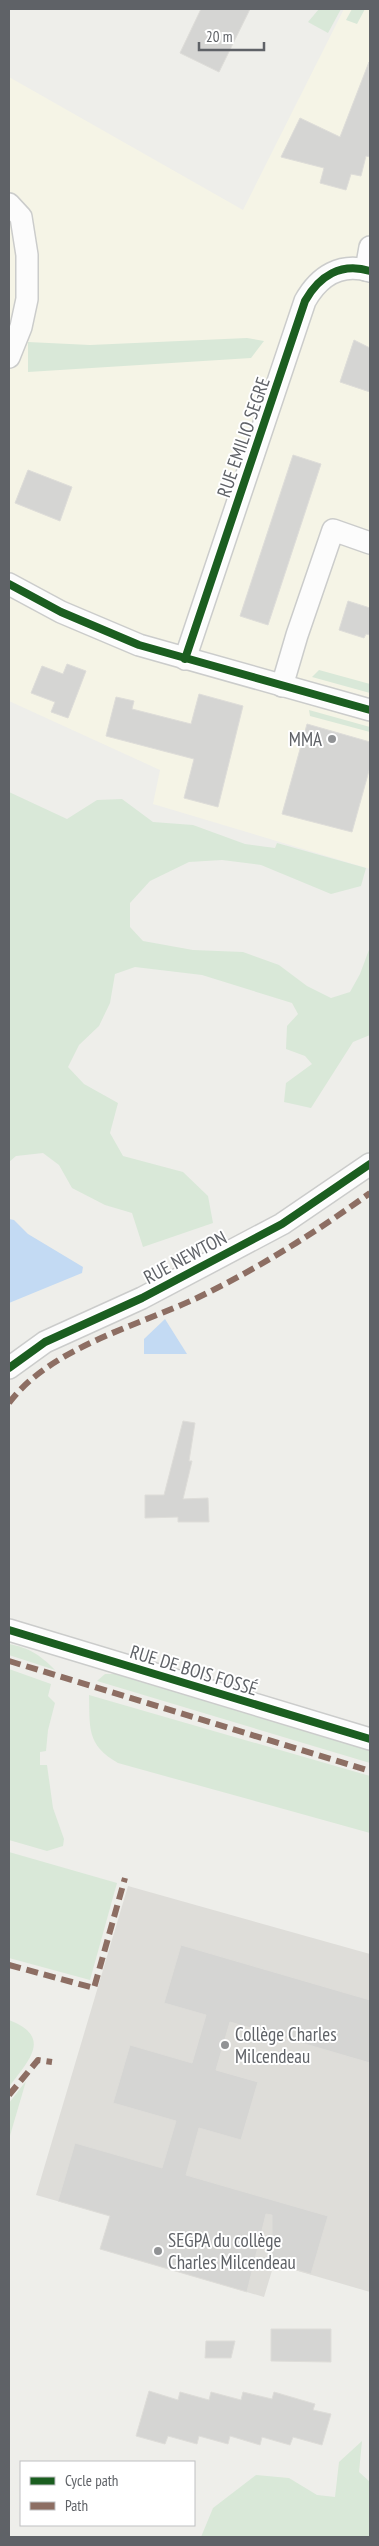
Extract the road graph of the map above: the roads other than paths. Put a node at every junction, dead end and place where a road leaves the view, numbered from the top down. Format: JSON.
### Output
{"nodes":[{"id":1,"x":9,"y":204,"type":"edge"},
{"id":2,"x":370,"y":248,"type":"edge"},
{"id":3,"x":368,"y":271,"type":"edge"},
{"id":4,"x":9,"y":357,"type":"edge"},
{"id":5,"x":370,"y":543,"type":"edge"},
{"id":6,"x":9,"y":584,"type":"edge"},
{"id":7,"x":185,"y":659,"type":"junction"},
{"id":8,"x":282,"y":686,"type":"junction"},
{"id":9,"x":370,"y":710,"type":"edge"},
{"id":10,"x":370,"y":1164,"type":"edge"},
{"id":11,"x":9,"y":1368,"type":"edge"},
{"id":12,"x":9,"y":1630,"type":"edge"},
{"id":13,"x":370,"y":1740,"type":"edge"}],
"edges":[{"from":1,"to":4,"type":"street"},
{"from":2,"to":3,"type":"street"},
{"from":3,"to":7,"type":"street","name":"RUE EMILIO SEGRE"},
{"from":5,"to":8,"type":"street"},
{"from":6,"to":7,"type":"street"},
{"from":7,"to":8,"type":"street"},
{"from":8,"to":9,"type":"street"},
{"from":10,"to":11,"type":"street","name":"RUE NEWTON"},
{"from":12,"to":13,"type":"street","name":"RUE DE BOIS FOSSÉ"}]}
